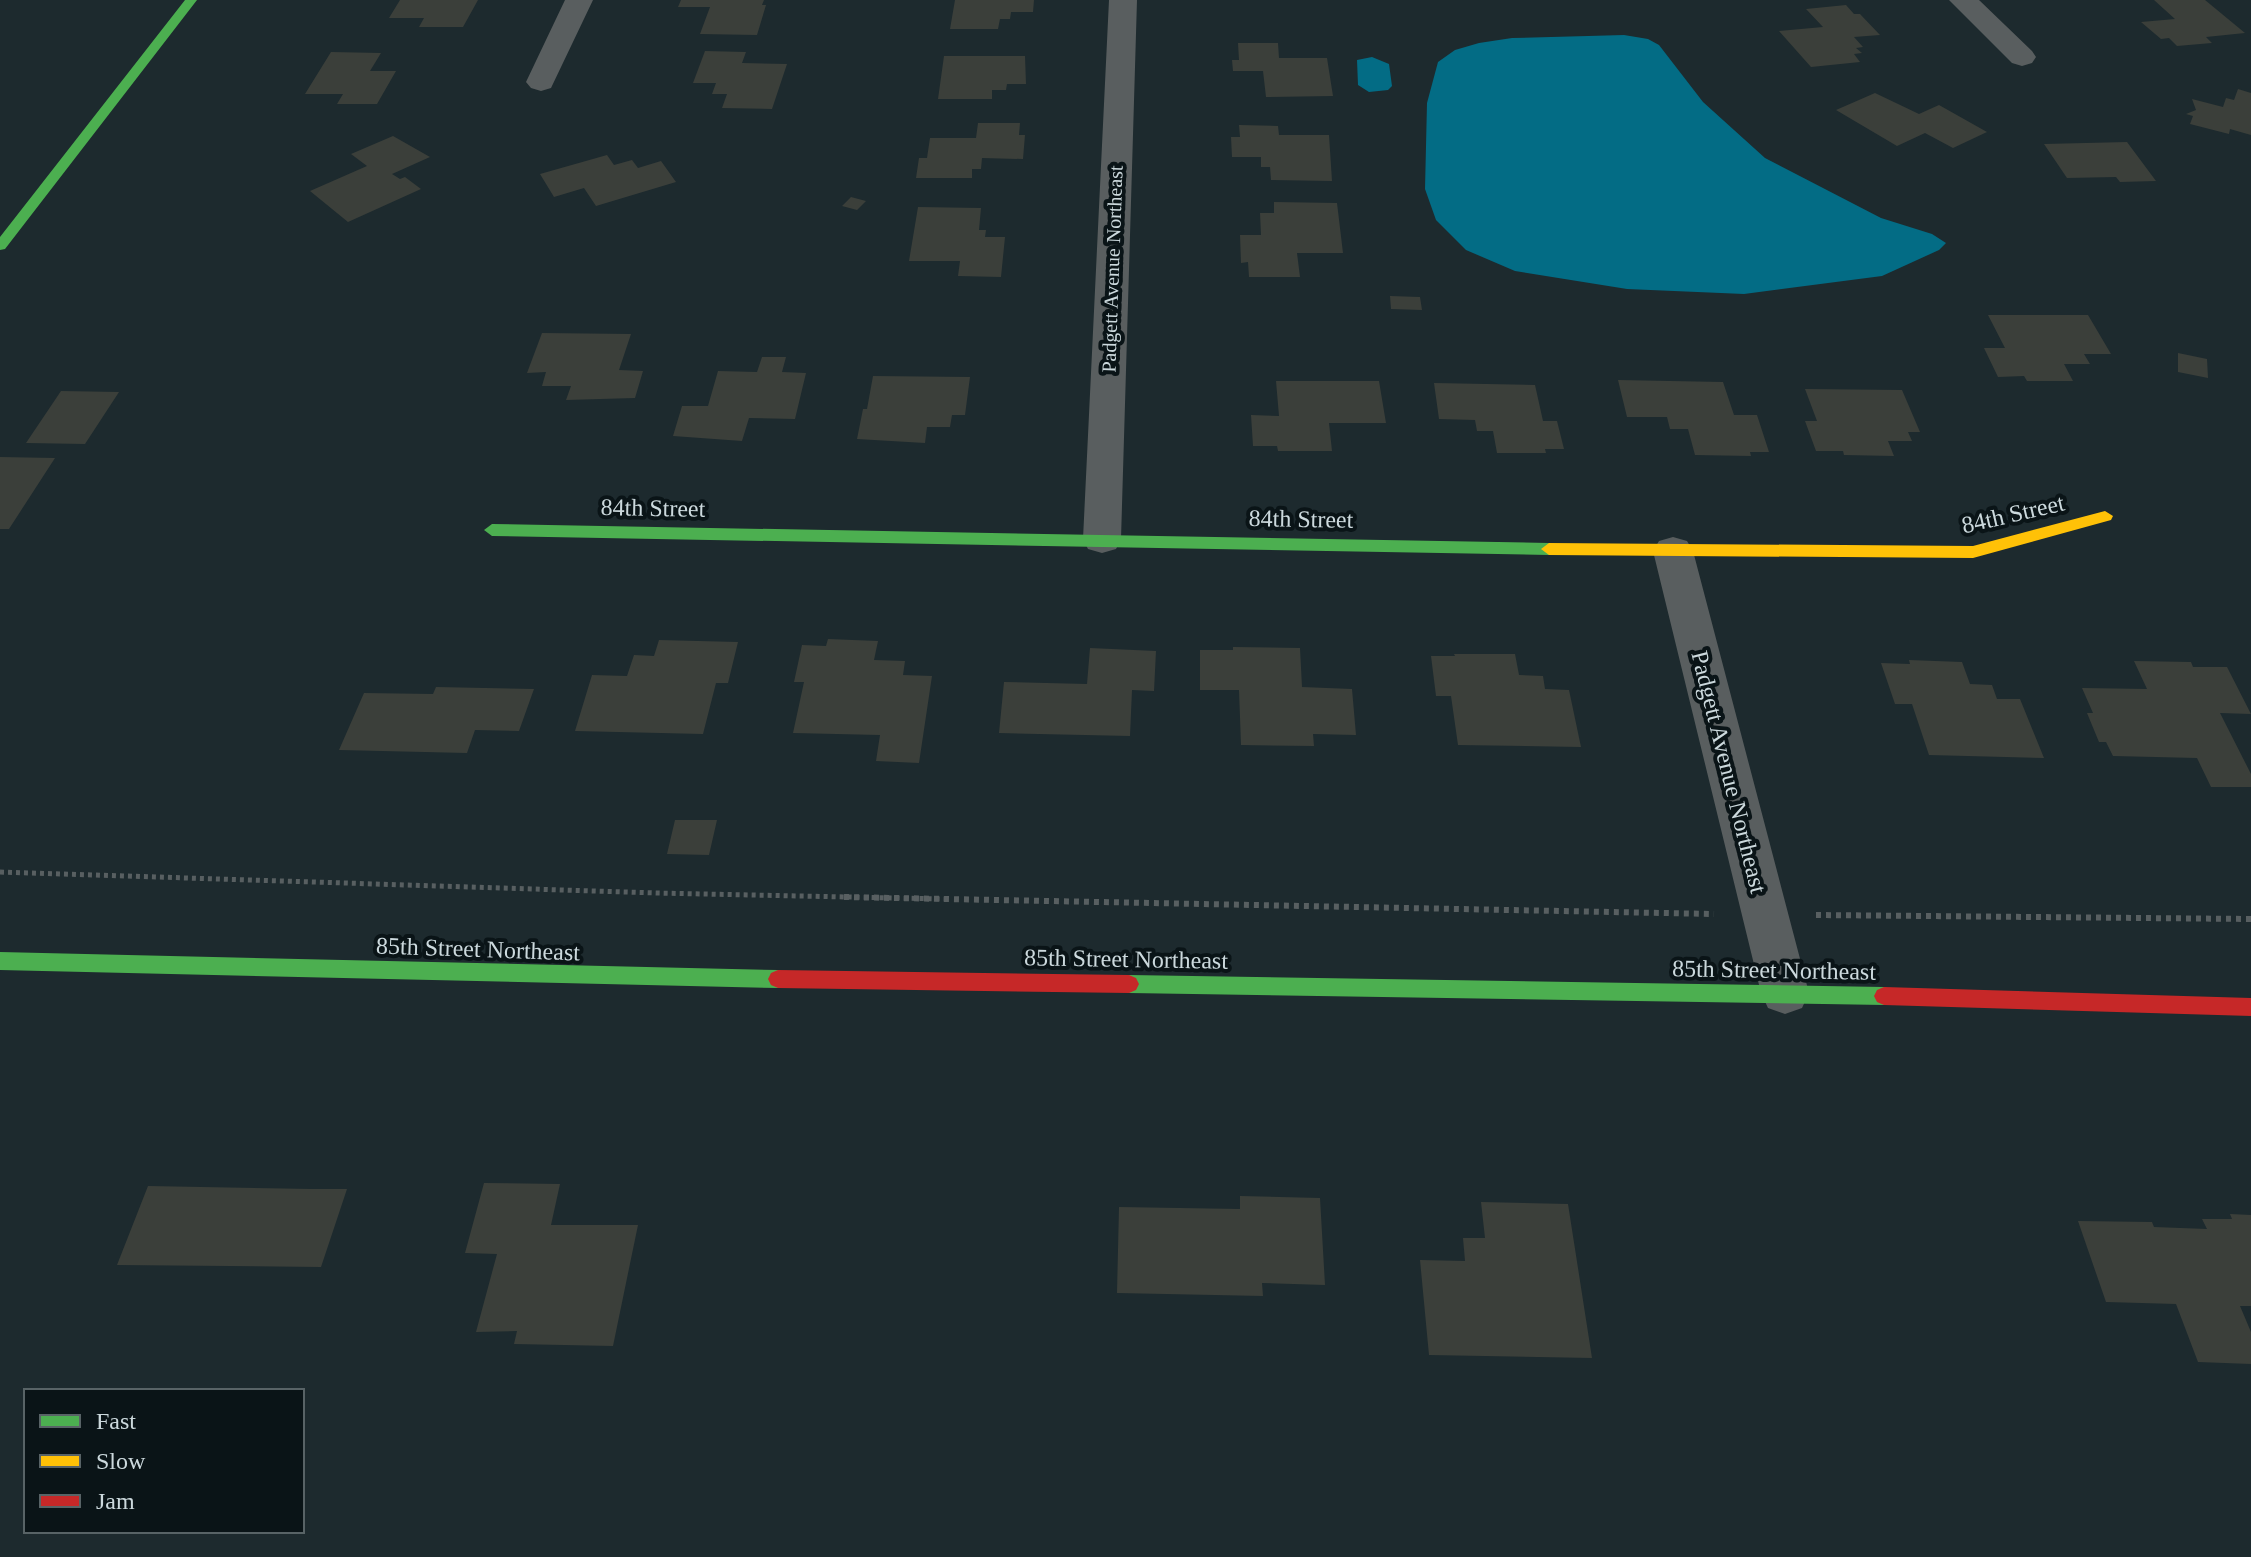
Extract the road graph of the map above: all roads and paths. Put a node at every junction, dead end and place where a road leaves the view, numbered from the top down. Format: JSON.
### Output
{"nodes":[{"id":1,"x":191,"y":0,"type":"edge"},
{"id":2,"x":579,"y":0,"type":"edge"},
{"id":3,"x":1123,"y":0,"type":"edge"},
{"id":4,"x":1963,"y":0,"type":"edge"},
{"id":5,"x":2022,"y":57,"type":"dead end"},
{"id":6,"x":541,"y":82,"type":"dead end"},
{"id":7,"x":0,"y":246,"type":"edge"},
{"id":8,"x":2105,"y":516,"type":"dead end"},
{"id":9,"x":492,"y":530,"type":"dead end"},
{"id":10,"x":1102,"y":539,"type":"junction"},
{"id":11,"x":1673,"y":551,"type":"junction"},
{"id":12,"x":0,"y":872,"type":"edge"},
{"id":13,"x":1716,"y":914,"type":"dead end"},
{"id":14,"x":1830,"y":915,"type":"dead end"},
{"id":15,"x":2251,"y":919,"type":"edge"},
{"id":16,"x":0,"y":961,"type":"edge"},
{"id":17,"x":1785,"y":993,"type":"junction"},
{"id":18,"x":2251,"y":1007,"type":"edge"}],
"edges":[{"from":1,"to":7,"type":"street"},
{"from":2,"to":6,"type":"street"},
{"from":3,"to":10,"type":"street","name":"Padgett Avenue Northeast"},
{"from":4,"to":5,"type":"street"},
{"from":8,"to":11,"type":"street","name":"84th Street"},
{"from":9,"to":10,"type":"street","name":"84th Street"},
{"from":10,"to":11,"type":"street","name":"84th Street"},
{"from":11,"to":17,"type":"street","name":"Padgett Avenue Northeast"},
{"from":12,"to":13,"type":"path"},
{"from":14,"to":15,"type":"path"},
{"from":16,"to":17,"type":"street","name":"85th Street Northeast"},
{"from":17,"to":18,"type":"street","name":"85th Street Northeast"}]}
